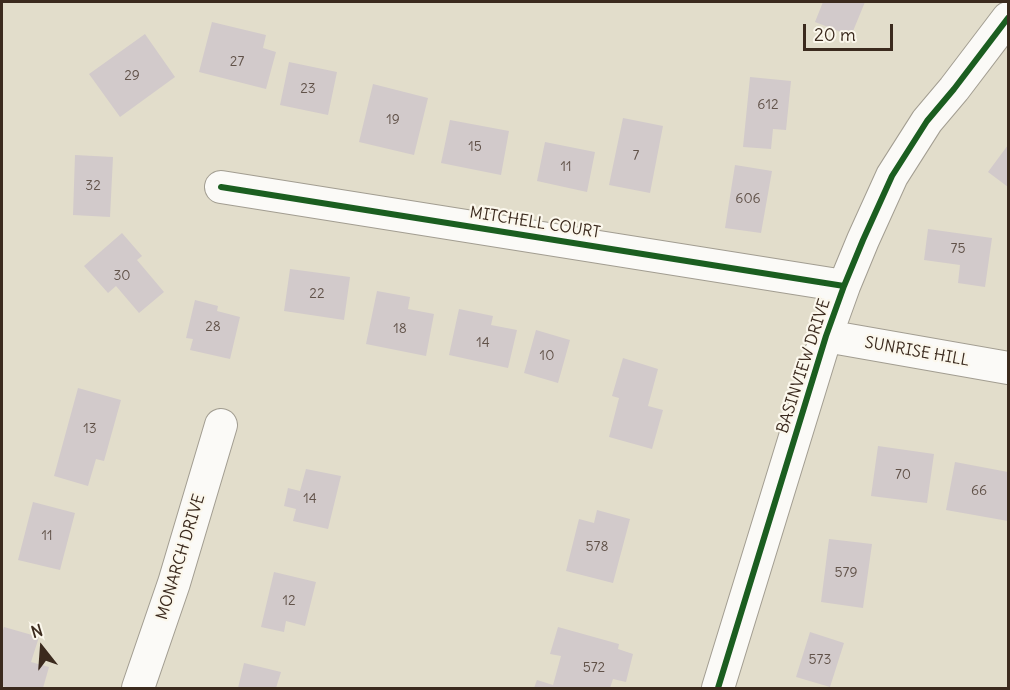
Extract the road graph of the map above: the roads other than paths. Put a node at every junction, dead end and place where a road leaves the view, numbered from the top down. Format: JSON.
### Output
{"nodes":[{"id":1,"x":1008,"y":18,"type":"edge"},
{"id":2,"x":221,"y":187,"type":"dead end"},
{"id":3,"x":844,"y":286,"type":"junction"},
{"id":4,"x":826,"y":336,"type":"junction"},
{"id":5,"x":1008,"y":368,"type":"edge"},
{"id":6,"x":221,"y":425,"type":"dead end"},
{"id":7,"x":138,"y":688,"type":"edge"},
{"id":8,"x":718,"y":688,"type":"edge"}],
"edges":[{"from":1,"to":3,"type":"street","name":"BASINVIEW DRIVE"},
{"from":2,"to":3,"type":"street","name":"MITCHELL COURT"},
{"from":3,"to":4,"type":"street","name":"BASINVIEW DRIVE"},
{"from":4,"to":5,"type":"street","name":"SUNRISE HILL"},
{"from":4,"to":8,"type":"street","name":"BASINVIEW DRIVE"},
{"from":6,"to":7,"type":"street","name":"MONARCH DRIVE"}]}
